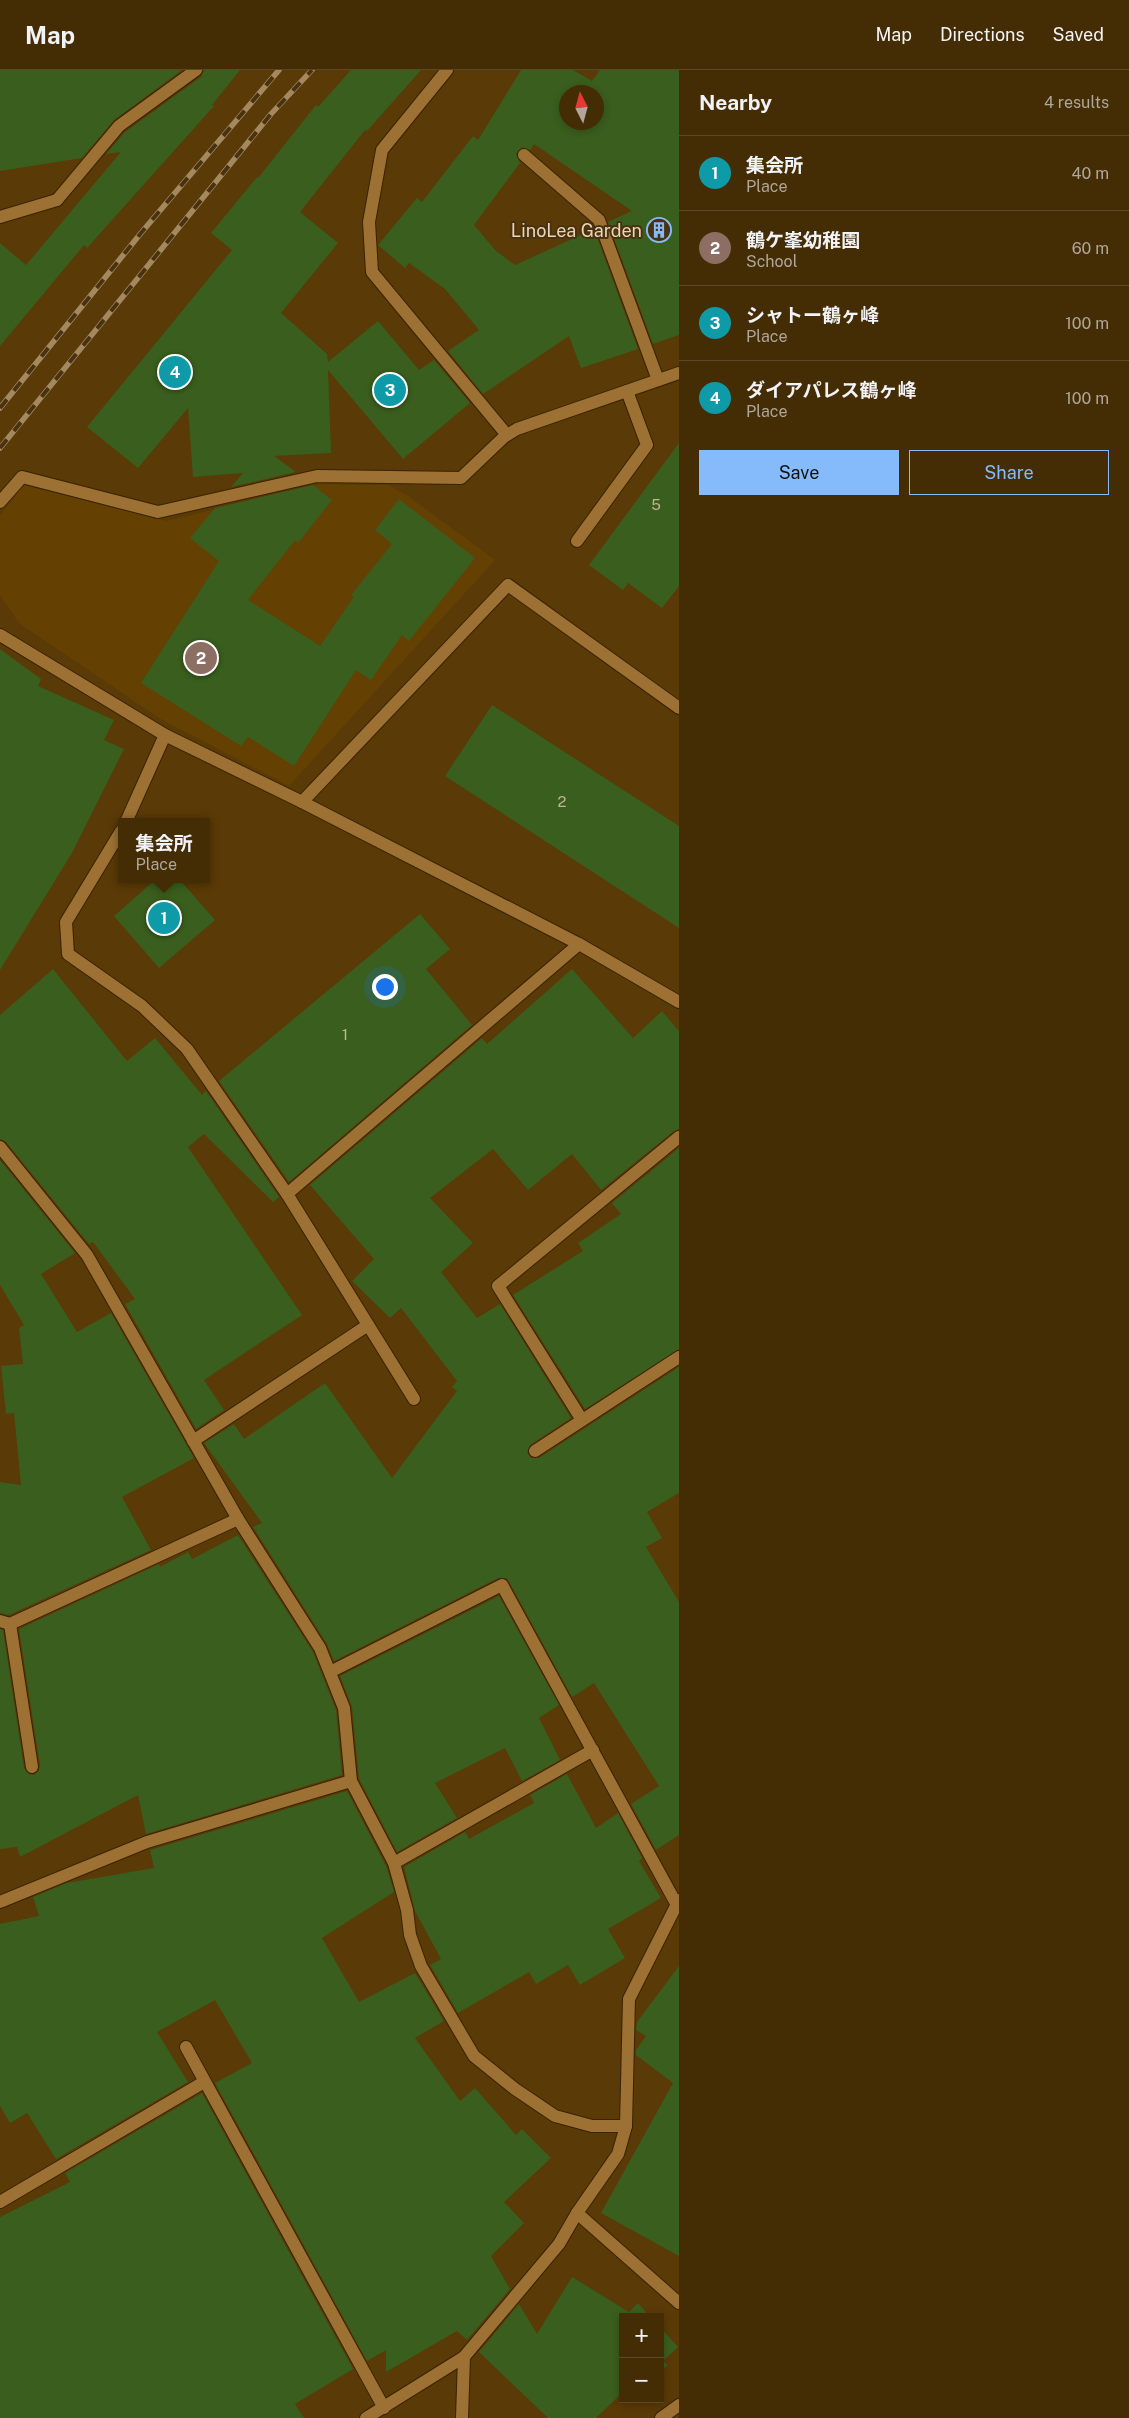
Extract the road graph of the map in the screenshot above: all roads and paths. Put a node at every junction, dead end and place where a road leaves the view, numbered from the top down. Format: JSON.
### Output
{"nodes":[{"id":1,"x":196,"y":70,"type":"edge"},
{"id":2,"x":447,"y":70,"type":"edge"},
{"id":3,"x":524,"y":155,"type":"dead end"},
{"id":4,"x":0,"y":218,"type":"edge"},
{"id":5,"x":679,"y":374,"type":"edge"},
{"id":6,"x":658,"y":380,"type":"junction"},
{"id":7,"x":627,"y":391,"type":"junction"},
{"id":8,"x":507,"y":435,"type":"junction"},
{"id":9,"x":0,"y":502,"type":"edge"},
{"id":10,"x":577,"y":541,"type":"dead end"},
{"id":11,"x":0,"y":635,"type":"edge"},
{"id":12,"x":677,"y":701,"type":"edge"},
{"id":13,"x":165,"y":735,"type":"junction"},
{"id":14,"x":302,"y":802,"type":"junction"},
{"id":15,"x":128,"y":818,"type":"edge"},
{"id":16,"x":118,"y":838,"type":"edge"},
{"id":17,"x":579,"y":944,"type":"junction"},
{"id":18,"x":679,"y":1002,"type":"edge"},
{"id":19,"x":679,"y":1136,"type":"edge"},
{"id":20,"x":0,"y":1147,"type":"edge"},
{"id":21,"x":287,"y":1194,"type":"junction"},
{"id":22,"x":368,"y":1325,"type":"junction"},
{"id":23,"x":679,"y":1357,"type":"edge"},
{"id":24,"x":414,"y":1399,"type":"dead end"},
{"id":25,"x":582,"y":1420,"type":"junction"},
{"id":26,"x":194,"y":1441,"type":"junction"},
{"id":27,"x":535,"y":1451,"type":"dead end"},
{"id":28,"x":238,"y":1519,"type":"junction"},
{"id":29,"x":5,"y":1623,"type":"edge"},
{"id":30,"x":330,"y":1672,"type":"junction"},
{"id":31,"x":593,"y":1750,"type":"junction"},
{"id":32,"x":32,"y":1767,"type":"dead end"},
{"id":33,"x":351,"y":1781,"type":"junction"},
{"id":34,"x":394,"y":1863,"type":"junction"},
{"id":35,"x":0,"y":1902,"type":"edge"},
{"id":36,"x":676,"y":1907,"type":"edge"},
{"id":37,"x":679,"y":1929,"type":"edge"},
{"id":38,"x":186,"y":2047,"type":"dead end"},
{"id":39,"x":204,"y":2082,"type":"junction"},
{"id":40,"x":626,"y":2126,"type":"junction"},
{"id":41,"x":0,"y":2202,"type":"edge"},
{"id":42,"x":577,"y":2213,"type":"junction"},
{"id":43,"x":679,"y":2303,"type":"edge"},
{"id":44,"x":464,"y":2357,"type":"junction"},
{"id":45,"x":679,"y":2405,"type":"edge"},
{"id":46,"x":384,"y":2408,"type":"junction"},
{"id":47,"x":366,"y":2418,"type":"edge"},
{"id":48,"x":462,"y":2418,"type":"edge"},
{"id":49,"x":661,"y":2418,"type":"edge"}],
"edges":[{"from":1,"to":4,"type":"street"},
{"from":2,"to":8,"type":"street"},
{"from":3,"to":6,"type":"street"},
{"from":5,"to":6,"type":"street"},
{"from":6,"to":7,"type":"street"},
{"from":7,"to":8,"type":"street"},
{"from":7,"to":10,"type":"street"},
{"from":8,"to":9,"type":"street"},
{"from":11,"to":13,"type":"street"},
{"from":12,"to":14,"type":"street"},
{"from":13,"to":14,"type":"street"},
{"from":13,"to":15,"type":"street"},
{"from":14,"to":17,"type":"street"},
{"from":16,"to":21,"type":"street"},
{"from":17,"to":18,"type":"street"},
{"from":17,"to":21,"type":"street"},
{"from":19,"to":25,"type":"street"},
{"from":20,"to":26,"type":"street"},
{"from":21,"to":22,"type":"street"},
{"from":22,"to":24,"type":"street"},
{"from":22,"to":26,"type":"street"},
{"from":23,"to":25,"type":"street"},
{"from":25,"to":27,"type":"street"},
{"from":26,"to":28,"type":"street"},
{"from":28,"to":29,"type":"street"},
{"from":28,"to":30,"type":"street"},
{"from":29,"to":32,"type":"street"},
{"from":30,"to":31,"type":"street"},
{"from":30,"to":33,"type":"street"},
{"from":31,"to":34,"type":"street"},
{"from":31,"to":36,"type":"street"},
{"from":33,"to":34,"type":"street"},
{"from":33,"to":35,"type":"street"},
{"from":34,"to":40,"type":"street"},
{"from":36,"to":37,"type":"street"},
{"from":36,"to":40,"type":"street"},
{"from":38,"to":39,"type":"street"},
{"from":39,"to":41,"type":"street"},
{"from":39,"to":46,"type":"street"},
{"from":40,"to":42,"type":"street"},
{"from":42,"to":43,"type":"street"},
{"from":42,"to":44,"type":"street"},
{"from":44,"to":46,"type":"street"},
{"from":44,"to":48,"type":"street"},
{"from":45,"to":49,"type":"street"},
{"from":46,"to":47,"type":"street"}]}
